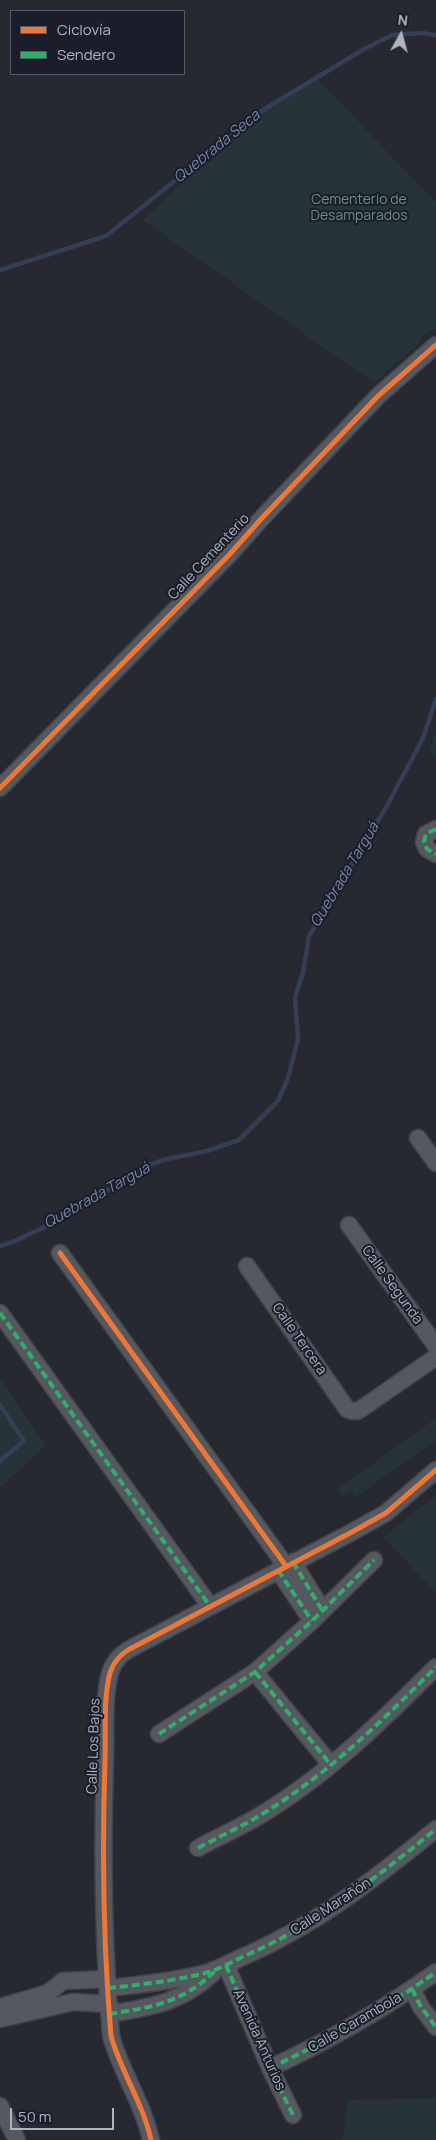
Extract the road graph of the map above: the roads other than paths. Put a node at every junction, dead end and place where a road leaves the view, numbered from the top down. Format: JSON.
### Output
{"nodes":[{"id":1,"x":436,"y":345,"type":"edge"},
{"id":2,"x":0,"y":788,"type":"edge"},
{"id":3,"x":436,"y":829,"type":"edge"},
{"id":4,"x":436,"y":854,"type":"edge"},
{"id":5,"x":418,"y":1138,"type":"dead end"},
{"id":6,"x":436,"y":1163,"type":"edge"},
{"id":7,"x":349,"y":1225,"type":"dead end"},
{"id":8,"x":60,"y":1253,"type":"dead end"},
{"id":9,"x":247,"y":1266,"type":"dead end"},
{"id":10,"x":0,"y":1313,"type":"edge"},
{"id":11,"x":436,"y":1346,"type":"edge"},
{"id":12,"x":436,"y":1357,"type":"edge"},
{"id":13,"x":436,"y":1470,"type":"edge"},
{"id":14,"x":374,"y":1560,"type":"dead end"},
{"id":15,"x":286,"y":1566,"type":"junction"},
{"id":16,"x":210,"y":1606,"type":"junction"},
{"id":17,"x":317,"y":1616,"type":"junction"},
{"id":18,"x":436,"y":1668,"type":"edge"},
{"id":19,"x":255,"y":1672,"type":"junction"},
{"id":20,"x":159,"y":1734,"type":"dead end"},
{"id":21,"x":331,"y":1765,"type":"junction"},
{"id":22,"x":436,"y":1829,"type":"edge"},
{"id":23,"x":198,"y":1848,"type":"dead end"},
{"id":24,"x":221,"y":1967,"type":"junction"},
{"id":25,"x":436,"y":1972,"type":"edge"},
{"id":26,"x":412,"y":1989,"type":"junction"},
{"id":27,"x":108,"y":1996,"type":"junction"},
{"id":28,"x":0,"y":2007,"type":"edge"},
{"id":29,"x":0,"y":2019,"type":"edge"},
{"id":30,"x":436,"y":2027,"type":"edge"},
{"id":31,"x":270,"y":2068,"type":"junction"},
{"id":32,"x":0,"y":2106,"type":"edge"},
{"id":33,"x":293,"y":2115,"type":"dead end"},
{"id":34,"x":9,"y":2133,"type":"edge"},
{"id":35,"x":151,"y":2140,"type":"edge"}],
"edges":[{"from":1,"to":2,"type":"street","name":"Calle Cementerio"},
{"from":3,"to":4,"type":"street"},
{"from":5,"to":6,"type":"street"},
{"from":7,"to":11,"type":"street","name":"Calle Segunda"},
{"from":8,"to":15,"type":"street"},
{"from":9,"to":12,"type":"street","name":"Calle Tercera"},
{"from":10,"to":16,"type":"street"},
{"from":13,"to":15,"type":"street","name":"Calle Los Bajos"},
{"from":14,"to":17,"type":"street"},
{"from":15,"to":16,"type":"street","name":"Calle Los Bajos"},
{"from":15,"to":17,"type":"street"},
{"from":16,"to":27,"type":"street","name":"Calle Los Bajos"},
{"from":17,"to":19,"type":"street"},
{"from":18,"to":21,"type":"street"},
{"from":19,"to":20,"type":"street"},
{"from":19,"to":21,"type":"street"},
{"from":21,"to":23,"type":"street"},
{"from":22,"to":24,"type":"street","name":"Calle Marañón"},
{"from":24,"to":27,"type":"street","name":"Calle Marañón"},
{"from":24,"to":27,"type":"street","name":"Calle Marañón"},
{"from":24,"to":31,"type":"street","name":"Avenida Anturios"},
{"from":25,"to":26,"type":"street","name":"Calle Carambola"},
{"from":26,"to":30,"type":"street"},
{"from":26,"to":31,"type":"street","name":"Calle Carambola"},
{"from":27,"to":28,"type":"street"},
{"from":27,"to":29,"type":"street"},
{"from":27,"to":35,"type":"street","name":"Calle Los Bajos"},
{"from":31,"to":33,"type":"street","name":"Avenida Anturios"},
{"from":32,"to":34,"type":"street"}]}
